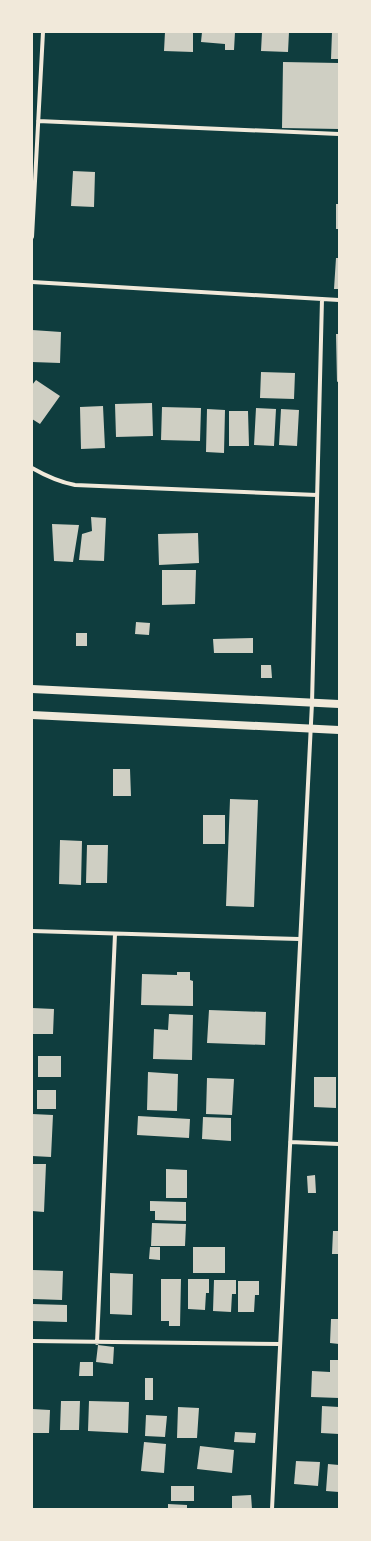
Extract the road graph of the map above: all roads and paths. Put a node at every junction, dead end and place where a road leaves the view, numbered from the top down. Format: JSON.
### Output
{"nodes":[{"id":1,"x":43,"y":32,"type":"edge"},
{"id":2,"x":38,"y":121,"type":"junction"},
{"id":3,"x":339,"y":134,"type":"edge"},
{"id":4,"x":32,"y":237,"type":"edge"},
{"id":5,"x":32,"y":282,"type":"edge"},
{"id":6,"x":322,"y":299,"type":"junction"},
{"id":7,"x":339,"y":300,"type":"edge"},
{"id":8,"x":32,"y":468,"type":"edge"},
{"id":9,"x":317,"y":495,"type":"junction"},
{"id":10,"x":32,"y":689,"type":"edge"},
{"id":11,"x":312,"y":703,"type":"junction"},
{"id":12,"x":339,"y":704,"type":"edge"},
{"id":13,"x":32,"y":715,"type":"edge"},
{"id":14,"x":309,"y":729,"type":"junction"},
{"id":15,"x":339,"y":730,"type":"edge"},
{"id":16,"x":32,"y":932,"type":"edge"},
{"id":17,"x":115,"y":934,"type":"junction"},
{"id":18,"x":299,"y":939,"type":"junction"},
{"id":19,"x":290,"y":1142,"type":"junction"},
{"id":20,"x":339,"y":1144,"type":"edge"},
{"id":21,"x":32,"y":1341,"type":"edge"},
{"id":22,"x":96,"y":1342,"type":"junction"},
{"id":23,"x":280,"y":1344,"type":"junction"},
{"id":24,"x":272,"y":1509,"type":"edge"}],
"edges":[{"from":1,"to":2,"type":"street"},
{"from":2,"to":3,"type":"street"},
{"from":2,"to":4,"type":"street"},
{"from":5,"to":6,"type":"street"},
{"from":6,"to":7,"type":"street"},
{"from":6,"to":9,"type":"street"},
{"from":8,"to":9,"type":"street"},
{"from":9,"to":11,"type":"street"},
{"from":10,"to":11,"type":"main road"},
{"from":11,"to":12,"type":"main road"},
{"from":11,"to":14,"type":"street"},
{"from":13,"to":14,"type":"main road"},
{"from":14,"to":15,"type":"main road"},
{"from":14,"to":18,"type":"street"},
{"from":16,"to":17,"type":"street"},
{"from":17,"to":18,"type":"street"},
{"from":17,"to":22,"type":"street"},
{"from":18,"to":19,"type":"street"},
{"from":19,"to":20,"type":"street"},
{"from":19,"to":23,"type":"street"},
{"from":21,"to":22,"type":"street"},
{"from":22,"to":23,"type":"street"},
{"from":23,"to":24,"type":"street"}]}
